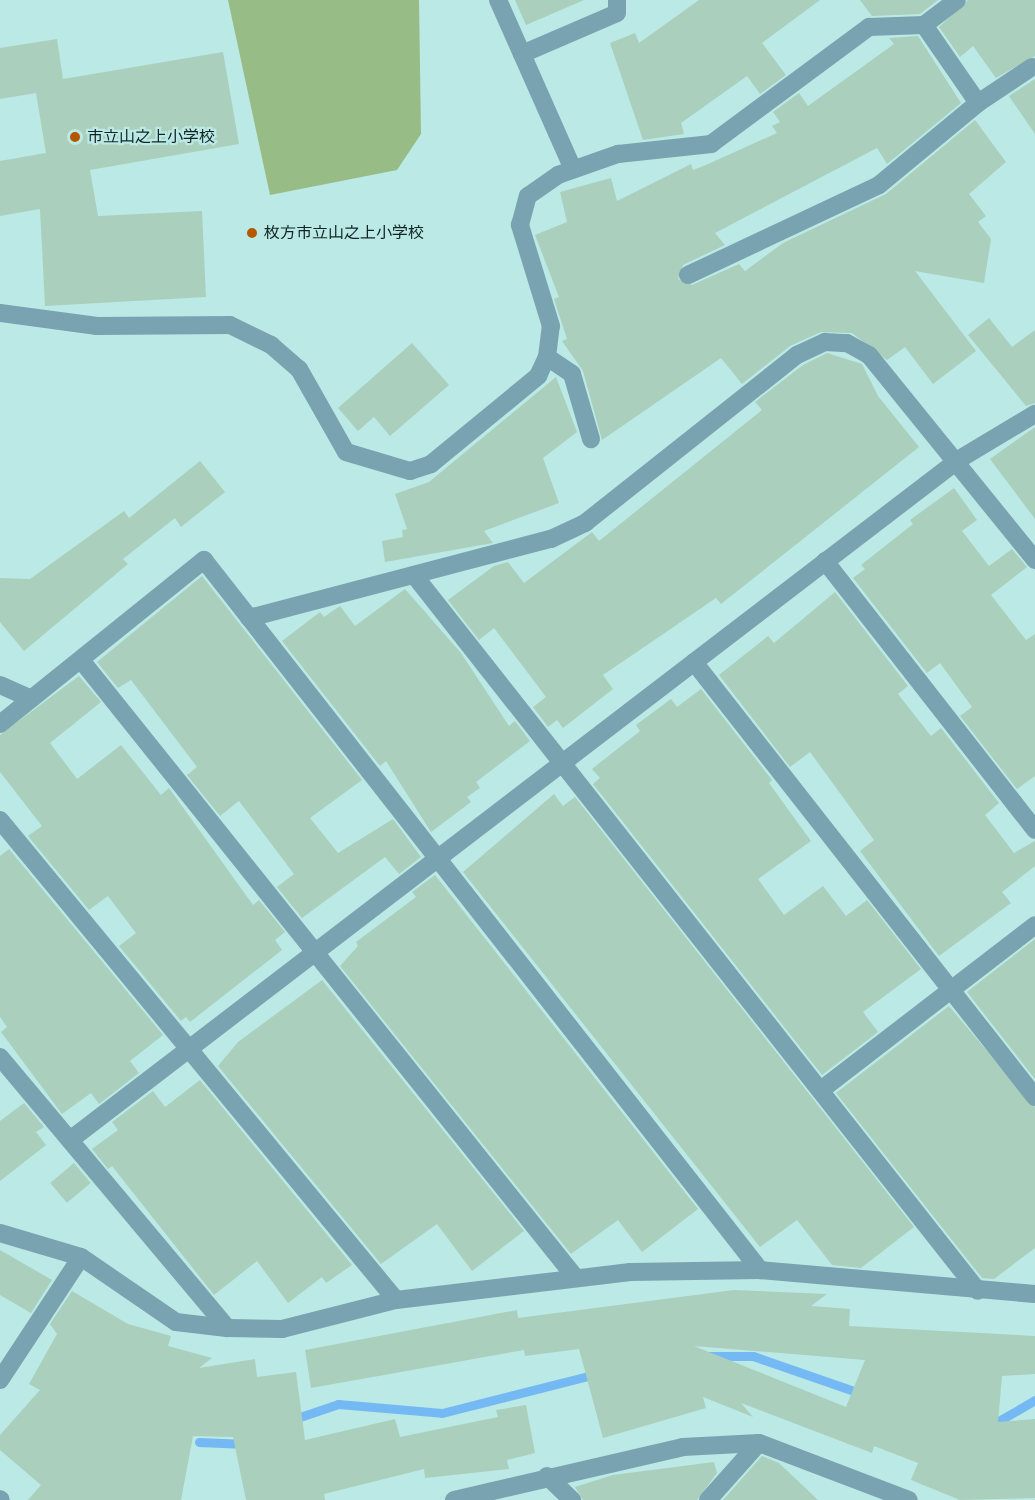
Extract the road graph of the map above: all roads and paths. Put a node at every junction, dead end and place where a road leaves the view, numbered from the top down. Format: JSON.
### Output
{"nodes":[{"id":1,"x":498,"y":0,"type":"edge"},
{"id":2,"x":617,"y":0,"type":"edge"},
{"id":3,"x":957,"y":0,"type":"edge"},
{"id":4,"x":924,"y":25,"type":"junction"},
{"id":5,"x":522,"y":54,"type":"junction"},
{"id":6,"x":1032,"y":67,"type":"dead end"},
{"id":7,"x":978,"y":103,"type":"junction"},
{"id":8,"x":573,"y":169,"type":"junction"},
{"id":9,"x":688,"y":275,"type":"dead end"},
{"id":10,"x":0,"y":313,"type":"edge"},
{"id":11,"x":548,"y":357,"type":"junction"},
{"id":12,"x":1035,"y":414,"type":"edge"},
{"id":13,"x":591,"y":439,"type":"dead end"},
{"id":14,"x":958,"y":460,"type":"junction"},
{"id":15,"x":1035,"y":560,"type":"edge"},
{"id":16,"x":825,"y":561,"type":"junction"},
{"id":17,"x":414,"y":575,"type":"junction"},
{"id":18,"x":249,"y":618,"type":"junction"},
{"id":19,"x":81,"y":660,"type":"junction"},
{"id":20,"x":694,"y":662,"type":"junction"},
{"id":21,"x":0,"y":686,"type":"edge"},
{"id":22,"x":31,"y":699,"type":"junction"},
{"id":23,"x":0,"y":724,"type":"edge"},
{"id":24,"x":562,"y":763,"type":"junction"},
{"id":25,"x":0,"y":820,"type":"edge"},
{"id":26,"x":1035,"y":830,"type":"edge"},
{"id":27,"x":437,"y":858,"type":"junction"},
{"id":28,"x":1035,"y":926,"type":"edge"},
{"id":29,"x":315,"y":952,"type":"junction"},
{"id":30,"x":951,"y":990,"type":"junction"},
{"id":31,"x":189,"y":1048,"type":"junction"},
{"id":32,"x":0,"y":1057,"type":"edge"},
{"id":33,"x":821,"y":1090,"type":"junction"},
{"id":34,"x":1035,"y":1097,"type":"edge"},
{"id":35,"x":70,"y":1140,"type":"junction"},
{"id":36,"x":0,"y":1233,"type":"edge"},
{"id":37,"x":81,"y":1257,"type":"junction"},
{"id":38,"x":760,"y":1270,"type":"junction"},
{"id":39,"x":575,"y":1278,"type":"junction"},
{"id":40,"x":978,"y":1291,"type":"junction"},
{"id":41,"x":1035,"y":1294,"type":"edge"},
{"id":42,"x":396,"y":1300,"type":"junction"},
{"id":43,"x":227,"y":1328,"type":"junction"},
{"id":44,"x":0,"y":1380,"type":"edge"},
{"id":45,"x":759,"y":1443,"type":"junction"},
{"id":46,"x":547,"y":1476,"type":"junction"},
{"id":47,"x":905,"y":1499,"type":"edge"},
{"id":48,"x":454,"y":1500,"type":"edge"},
{"id":49,"x":572,"y":1500,"type":"edge"},
{"id":50,"x":708,"y":1500,"type":"edge"}],
"edges":[{"from":1,"to":5,"type":"street"},
{"from":2,"to":5,"type":"street"},
{"from":3,"to":4,"type":"street"},
{"from":4,"to":7,"type":"street"},
{"from":4,"to":8,"type":"street"},
{"from":5,"to":8,"type":"street"},
{"from":6,"to":7,"type":"street"},
{"from":7,"to":9,"type":"street"},
{"from":8,"to":11,"type":"street"},
{"from":10,"to":11,"type":"street"},
{"from":11,"to":13,"type":"street"},
{"from":12,"to":14,"type":"street"},
{"from":14,"to":15,"type":"street"},
{"from":14,"to":16,"type":"street"},
{"from":14,"to":17,"type":"street"},
{"from":16,"to":20,"type":"street"},
{"from":16,"to":26,"type":"street"},
{"from":17,"to":18,"type":"street"},
{"from":17,"to":24,"type":"street"},
{"from":18,"to":19,"type":"street"},
{"from":18,"to":27,"type":"street"},
{"from":19,"to":22,"type":"street"},
{"from":19,"to":29,"type":"street"},
{"from":20,"to":24,"type":"street"},
{"from":20,"to":30,"type":"street"},
{"from":21,"to":22,"type":"street"},
{"from":22,"to":23,"type":"street"},
{"from":24,"to":27,"type":"street"},
{"from":24,"to":33,"type":"street"},
{"from":25,"to":31,"type":"street"},
{"from":27,"to":29,"type":"street"},
{"from":27,"to":38,"type":"street"},
{"from":28,"to":30,"type":"street"},
{"from":29,"to":31,"type":"street"},
{"from":29,"to":39,"type":"street"},
{"from":30,"to":33,"type":"street"},
{"from":30,"to":34,"type":"street"},
{"from":31,"to":35,"type":"street"},
{"from":31,"to":42,"type":"street"},
{"from":32,"to":35,"type":"street"},
{"from":33,"to":40,"type":"street"},
{"from":35,"to":43,"type":"street"},
{"from":36,"to":37,"type":"street"},
{"from":37,"to":43,"type":"street"},
{"from":37,"to":44,"type":"street"},
{"from":38,"to":39,"type":"street"},
{"from":38,"to":40,"type":"street"},
{"from":39,"to":42,"type":"street"},
{"from":40,"to":41,"type":"street"},
{"from":42,"to":43,"type":"street"},
{"from":45,"to":46,"type":"street"},
{"from":45,"to":47,"type":"street"},
{"from":45,"to":50,"type":"street"},
{"from":46,"to":48,"type":"street"},
{"from":46,"to":49,"type":"street"}]}
